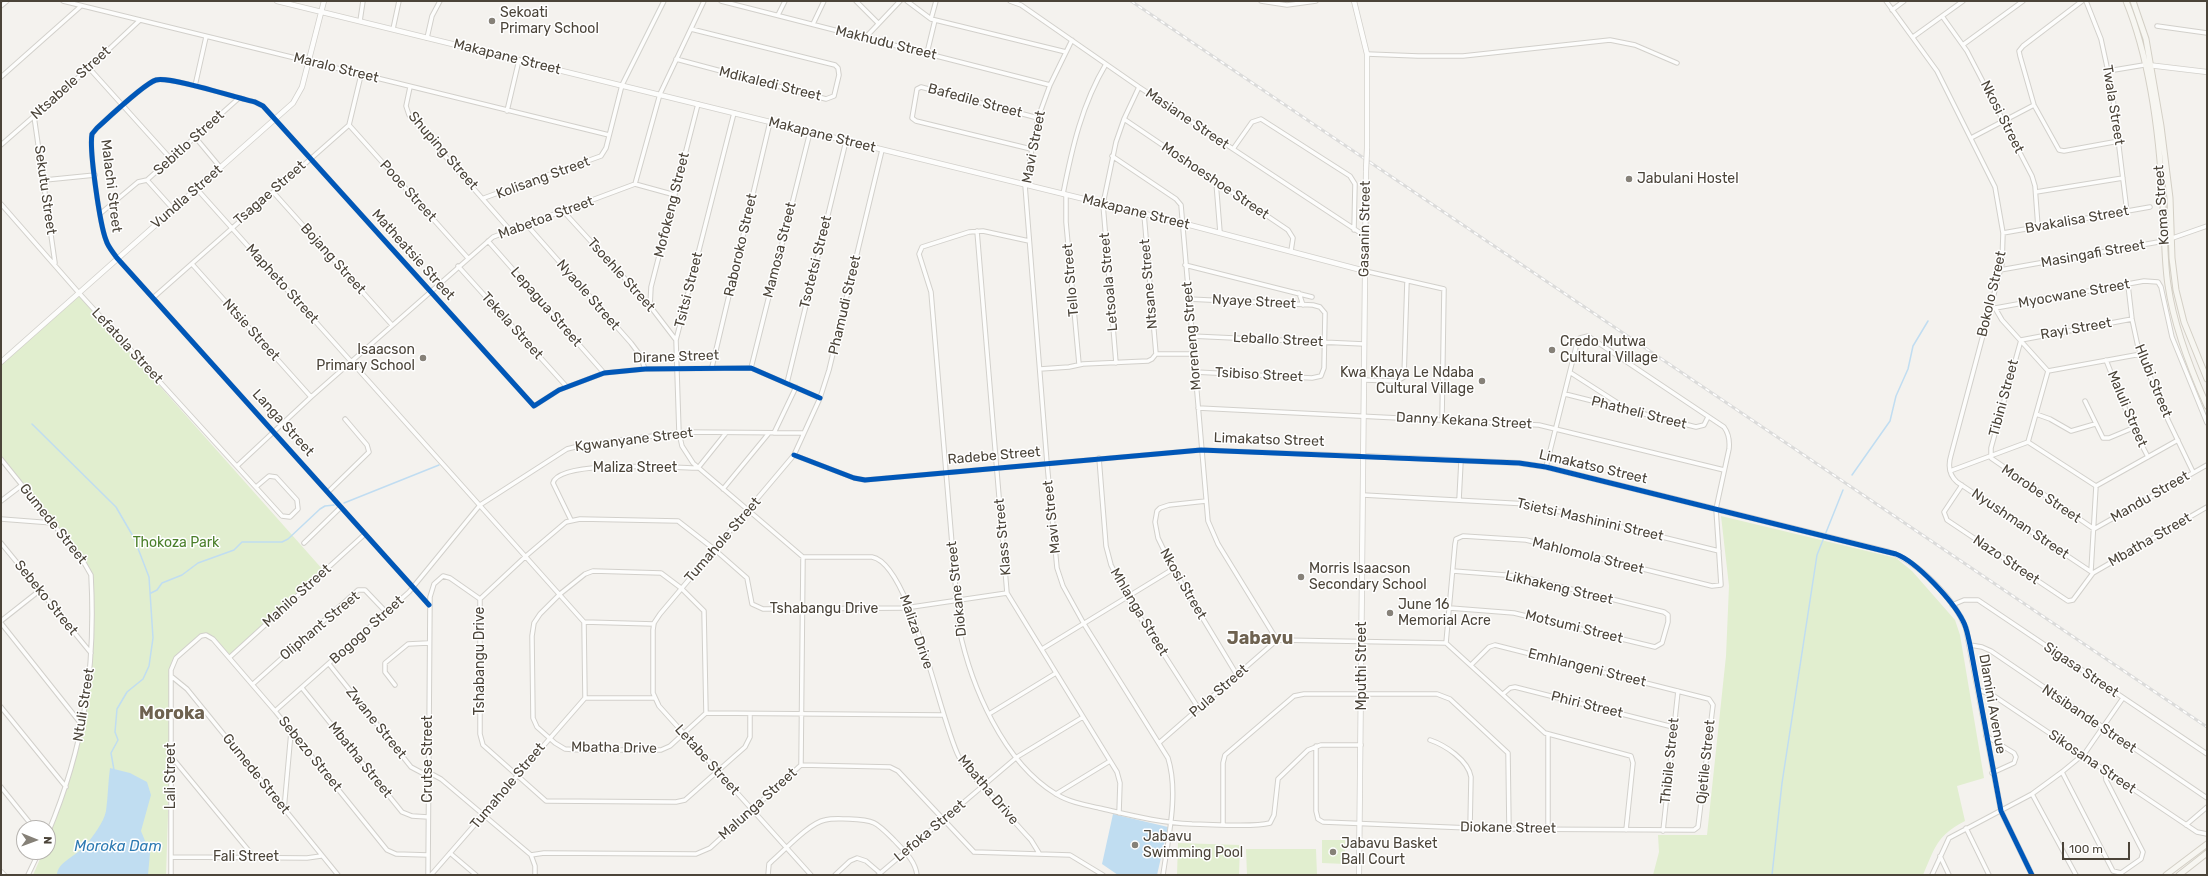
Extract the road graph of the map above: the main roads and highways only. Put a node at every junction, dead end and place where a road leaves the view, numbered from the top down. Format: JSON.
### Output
{"nodes":[{"id":1,"x":2126,"y":1,"type":"edge"},
{"id":2,"x":2133,"y":1,"type":"edge"},
{"id":3,"x":2207,"y":379,"type":"edge"},
{"id":4,"x":2207,"y":406,"type":"edge"},
{"id":5,"x":2207,"y":844,"type":"edge"},
{"id":6,"x":2207,"y":853,"type":"edge"},
{"id":7,"x":2166,"y":875,"type":"edge"},
{"id":8,"x":2179,"y":875,"type":"edge"}],
"edges":[{"from":1,"to":4,"type":"main road","name":"Koma Street"},
{"from":2,"to":3,"type":"main road","name":"Koma Street"},
{"from":5,"to":7,"type":"main road"},
{"from":6,"to":8,"type":"main road"}]}
